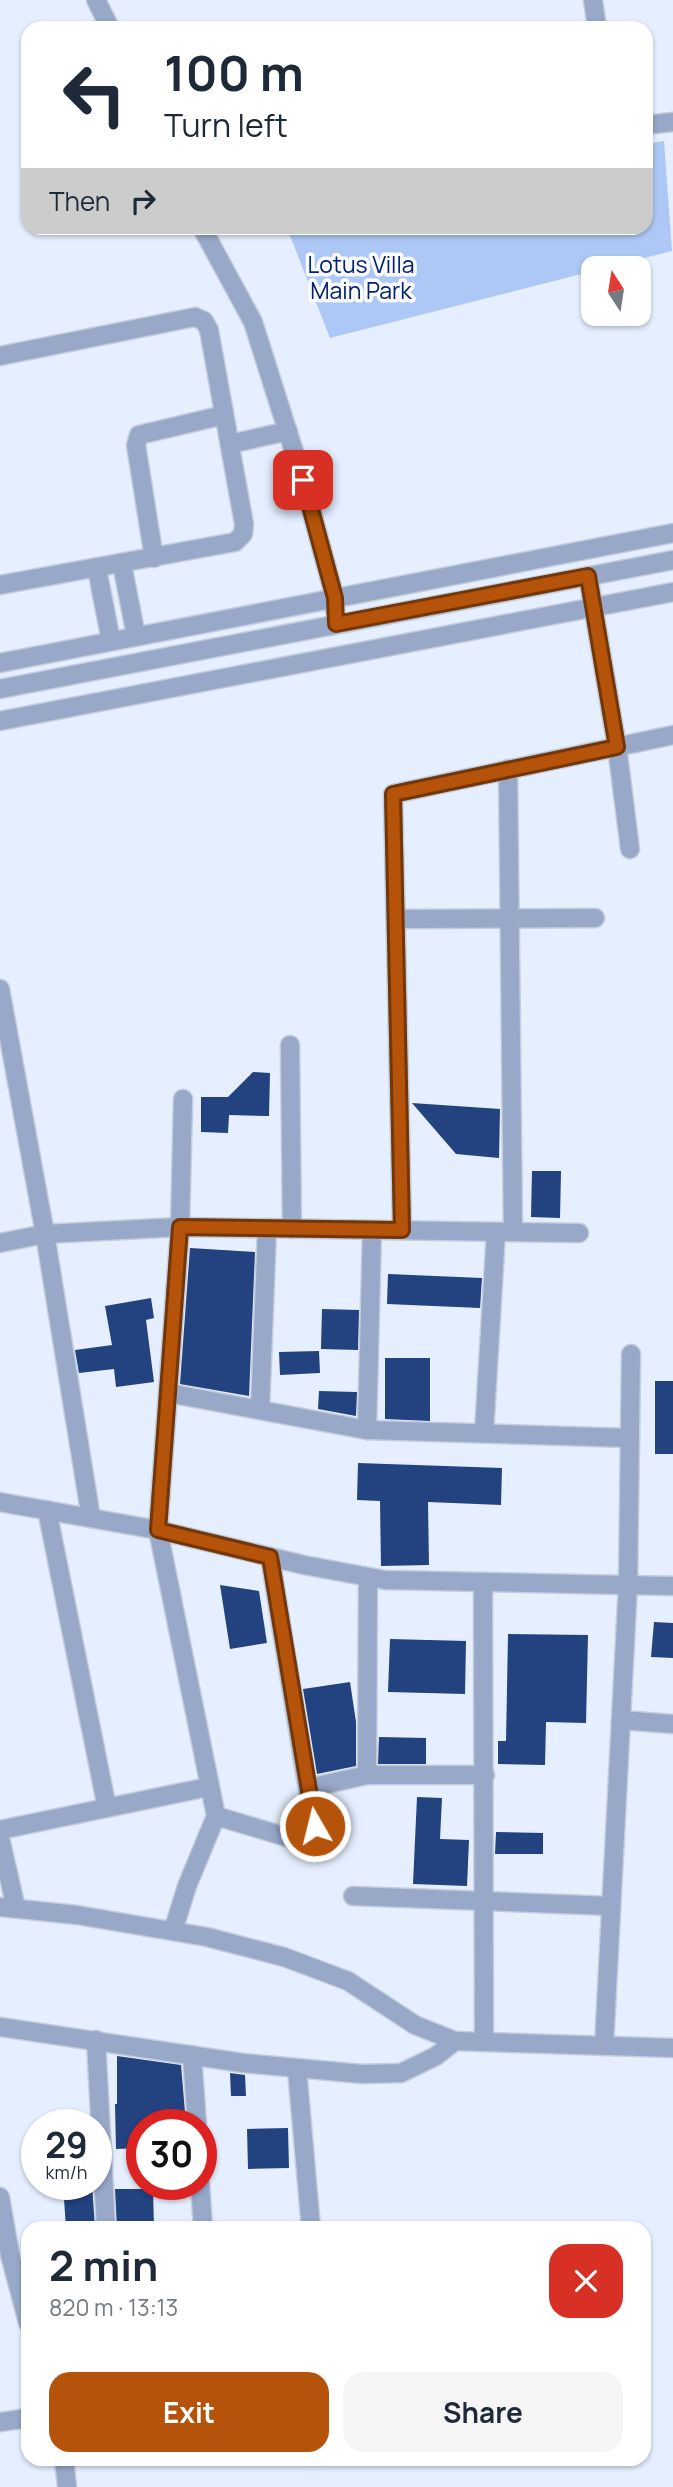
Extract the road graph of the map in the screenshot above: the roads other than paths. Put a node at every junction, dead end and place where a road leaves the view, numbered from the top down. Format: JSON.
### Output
{"nodes":[{"id":1,"x":96,"y":0,"type":"edge"},
{"id":2,"x":593,"y":0,"type":"edge"},
{"id":3,"x":106,"y":21,"type":"edge"},
{"id":4,"x":596,"y":21,"type":"edge"},
{"id":5,"x":673,"y":122,"type":"edge"},
{"id":6,"x":653,"y":124,"type":"edge"},
{"id":7,"x":206,"y":235,"type":"edge"},
{"id":8,"x":0,"y":356,"type":"edge"},
{"id":9,"x":224,"y":415,"type":"junction"},
{"id":10,"x":288,"y":431,"type":"junction"},
{"id":11,"x":230,"y":444,"type":"junction"},
{"id":12,"x":673,"y":533,"type":"edge"},
{"id":13,"x":154,"y":558,"type":"junction"},
{"id":14,"x":673,"y":560,"type":"edge"},
{"id":15,"x":122,"y":564,"type":"junction"},
{"id":16,"x":97,"y":569,"type":"junction"},
{"id":17,"x":588,"y":576,"type":"junction"},
{"id":18,"x":0,"y":585,"type":"edge"},
{"id":19,"x":673,"y":592,"type":"edge"},
{"id":20,"x":335,"y":598,"type":"junction"},
{"id":21,"x":593,"y":607,"type":"junction"},
{"id":22,"x":336,"y":624,"type":"junction"},
{"id":23,"x":136,"y":636,"type":"junction"},
{"id":24,"x":111,"y":641,"type":"junction"},
{"id":25,"x":0,"y":663,"type":"edge"},
{"id":26,"x":0,"y":689,"type":"edge"},
{"id":27,"x":0,"y":721,"type":"edge"},
{"id":28,"x":673,"y":735,"type":"edge"},
{"id":29,"x":617,"y":747,"type":"junction"},
{"id":30,"x":509,"y":769,"type":"junction"},
{"id":31,"x":630,"y":849,"type":"dead end"},
{"id":32,"x":510,"y":917,"type":"junction"},
{"id":33,"x":595,"y":918,"type":"dead end"},
{"id":34,"x":396,"y":919,"type":"junction"},
{"id":35,"x":0,"y":989,"type":"edge"},
{"id":36,"x":290,"y":1045,"type":"dead end"},
{"id":37,"x":7,"y":1065,"type":"edge"},
{"id":38,"x":183,"y":1098,"type":"dead end"},
{"id":39,"x":180,"y":1227,"type":"junction"},
{"id":40,"x":267,"y":1228,"type":"junction"},
{"id":41,"x":292,"y":1229,"type":"junction"},
{"id":42,"x":372,"y":1230,"type":"junction"},
{"id":43,"x":402,"y":1230,"type":"junction"},
{"id":44,"x":505,"y":1232,"type":"junction"},
{"id":45,"x":579,"y":1233,"type":"dead end"},
{"id":46,"x":45,"y":1234,"type":"junction"},
{"id":47,"x":0,"y":1243,"type":"edge"},
{"id":48,"x":631,"y":1354,"type":"dead end"},
{"id":49,"x":168,"y":1393,"type":"junction"},
{"id":50,"x":260,"y":1410,"type":"junction"},
{"id":51,"x":367,"y":1430,"type":"junction"},
{"id":52,"x":484,"y":1433,"type":"junction"},
{"id":53,"x":630,"y":1438,"type":"junction"},
{"id":54,"x":0,"y":1502,"type":"edge"},
{"id":55,"x":47,"y":1510,"type":"junction"},
{"id":56,"x":91,"y":1518,"type":"junction"},
{"id":57,"x":158,"y":1530,"type":"junction"},
{"id":58,"x":270,"y":1557,"type":"junction"},
{"id":59,"x":368,"y":1577,"type":"junction"},
{"id":60,"x":483,"y":1582,"type":"junction"},
{"id":61,"x":628,"y":1584,"type":"junction"},
{"id":62,"x":673,"y":1586,"type":"edge"},
{"id":63,"x":621,"y":1720,"type":"junction"},
{"id":64,"x":673,"y":1724,"type":"edge"},
{"id":65,"x":367,"y":1775,"type":"junction"},
{"id":66,"x":485,"y":1775,"type":"junction"},
{"id":67,"x":208,"y":1787,"type":"junction"},
{"id":68,"x":309,"y":1788,"type":"junction"},
{"id":69,"x":107,"y":1808,"type":"junction"},
{"id":70,"x":216,"y":1816,"type":"junction"},
{"id":71,"x":0,"y":1830,"type":"edge"},
{"id":72,"x":0,"y":1838,"type":"edge"},
{"id":73,"x":353,"y":1896,"type":"dead end"},
{"id":74,"x":484,"y":1899,"type":"junction"},
{"id":75,"x":611,"y":1906,"type":"junction"},
{"id":76,"x":8,"y":1908,"type":"edge"},
{"id":77,"x":173,"y":1931,"type":"junction"},
{"id":78,"x":0,"y":2027,"type":"edge"},
{"id":79,"x":96,"y":2040,"type":"junction"},
{"id":80,"x":455,"y":2041,"type":"junction"},
{"id":81,"x":484,"y":2042,"type":"junction"},
{"id":82,"x":604,"y":2046,"type":"junction"},
{"id":83,"x":673,"y":2048,"type":"edge"},
{"id":84,"x":192,"y":2055,"type":"junction"},
{"id":85,"x":297,"y":2068,"type":"junction"},
{"id":86,"x":196,"y":2109,"type":"edge"},
{"id":87,"x":0,"y":2197,"type":"edge"},
{"id":88,"x":201,"y":2200,"type":"edge"},
{"id":89,"x":106,"y":2221,"type":"edge"},
{"id":90,"x":203,"y":2221,"type":"edge"},
{"id":91,"x":310,"y":2221,"type":"edge"},
{"id":92,"x":21,"y":2297,"type":"edge"},
{"id":93,"x":21,"y":2419,"type":"edge"},
{"id":94,"x":0,"y":2421,"type":"edge"},
{"id":95,"x":65,"y":2466,"type":"edge"},
{"id":96,"x":67,"y":2487,"type":"edge"}],
"edges":[{"from":1,"to":3,"type":"street"},
{"from":2,"to":4,"type":"street"},
{"from":5,"to":6,"type":"street"},
{"from":7,"to":10,"type":"street"},
{"from":8,"to":9,"type":"street"},
{"from":9,"to":11,"type":"street"},
{"from":9,"to":13,"type":"street"},
{"from":10,"to":11,"type":"street"},
{"from":10,"to":20,"type":"street"},
{"from":11,"to":13,"type":"street"},
{"from":12,"to":20,"type":"street"},
{"from":13,"to":15,"type":"street"},
{"from":14,"to":17,"type":"street"},
{"from":15,"to":16,"type":"street"},
{"from":15,"to":23,"type":"street"},
{"from":16,"to":18,"type":"street"},
{"from":16,"to":24,"type":"street"},
{"from":17,"to":21,"type":"street"},
{"from":17,"to":22,"type":"street"},
{"from":19,"to":21,"type":"street"},
{"from":20,"to":22,"type":"street"},
{"from":20,"to":23,"type":"street"},
{"from":21,"to":27,"type":"street"},
{"from":21,"to":29,"type":"street"},
{"from":22,"to":26,"type":"street"},
{"from":23,"to":24,"type":"street"},
{"from":24,"to":25,"type":"street"},
{"from":28,"to":29,"type":"street"},
{"from":29,"to":30,"type":"street"},
{"from":29,"to":31,"type":"street"},
{"from":30,"to":32,"type":"street"},
{"from":30,"to":34,"type":"street"},
{"from":32,"to":33,"type":"street"},
{"from":32,"to":34,"type":"street"},
{"from":32,"to":44,"type":"street"},
{"from":34,"to":43,"type":"street"},
{"from":35,"to":37,"type":"street"},
{"from":36,"to":41,"type":"street"},
{"from":37,"to":46,"type":"street"},
{"from":38,"to":39,"type":"street"},
{"from":39,"to":40,"type":"street"},
{"from":39,"to":46,"type":"street"},
{"from":39,"to":49,"type":"street"},
{"from":40,"to":41,"type":"street"},
{"from":40,"to":50,"type":"street"},
{"from":41,"to":42,"type":"street"},
{"from":42,"to":43,"type":"street"},
{"from":42,"to":51,"type":"street"},
{"from":43,"to":44,"type":"street"},
{"from":44,"to":45,"type":"street"},
{"from":44,"to":52,"type":"street"},
{"from":46,"to":47,"type":"street"},
{"from":46,"to":56,"type":"street"},
{"from":48,"to":53,"type":"street"},
{"from":49,"to":50,"type":"street"},
{"from":49,"to":57,"type":"street"},
{"from":50,"to":51,"type":"street"},
{"from":51,"to":52,"type":"street"},
{"from":52,"to":53,"type":"street"},
{"from":53,"to":61,"type":"street"},
{"from":54,"to":55,"type":"street"},
{"from":55,"to":56,"type":"street"},
{"from":55,"to":69,"type":"street"},
{"from":56,"to":57,"type":"street"},
{"from":57,"to":58,"type":"street"},
{"from":57,"to":67,"type":"street"},
{"from":58,"to":59,"type":"street"},
{"from":58,"to":68,"type":"street"},
{"from":59,"to":60,"type":"street"},
{"from":59,"to":65,"type":"street"},
{"from":60,"to":61,"type":"street"},
{"from":60,"to":66,"type":"street"},
{"from":61,"to":62,"type":"street"},
{"from":61,"to":63,"type":"street"},
{"from":63,"to":64,"type":"street"},
{"from":63,"to":75,"type":"street"},
{"from":65,"to":66,"type":"street"},
{"from":65,"to":68,"type":"street"},
{"from":66,"to":74,"type":"street"},
{"from":67,"to":69,"type":"street"},
{"from":67,"to":70,"type":"street"},
{"from":68,"to":70,"type":"street"},
{"from":69,"to":71,"type":"street"},
{"from":70,"to":77,"type":"street"},
{"from":72,"to":76,"type":"street"},
{"from":73,"to":74,"type":"street"},
{"from":74,"to":75,"type":"street"},
{"from":74,"to":81,"type":"street"},
{"from":75,"to":82,"type":"street"},
{"from":76,"to":77,"type":"street"},
{"from":77,"to":80,"type":"street"},
{"from":78,"to":79,"type":"street"},
{"from":79,"to":84,"type":"street"},
{"from":79,"to":89,"type":"street"},
{"from":80,"to":81,"type":"street"},
{"from":80,"to":85,"type":"street"},
{"from":81,"to":82,"type":"street"},
{"from":82,"to":83,"type":"street"},
{"from":84,"to":85,"type":"street"},
{"from":84,"to":86,"type":"street"},
{"from":85,"to":91,"type":"street"},
{"from":87,"to":92,"type":"street"},
{"from":88,"to":90,"type":"street"},
{"from":93,"to":94,"type":"street"},
{"from":95,"to":96,"type":"street"}]}
